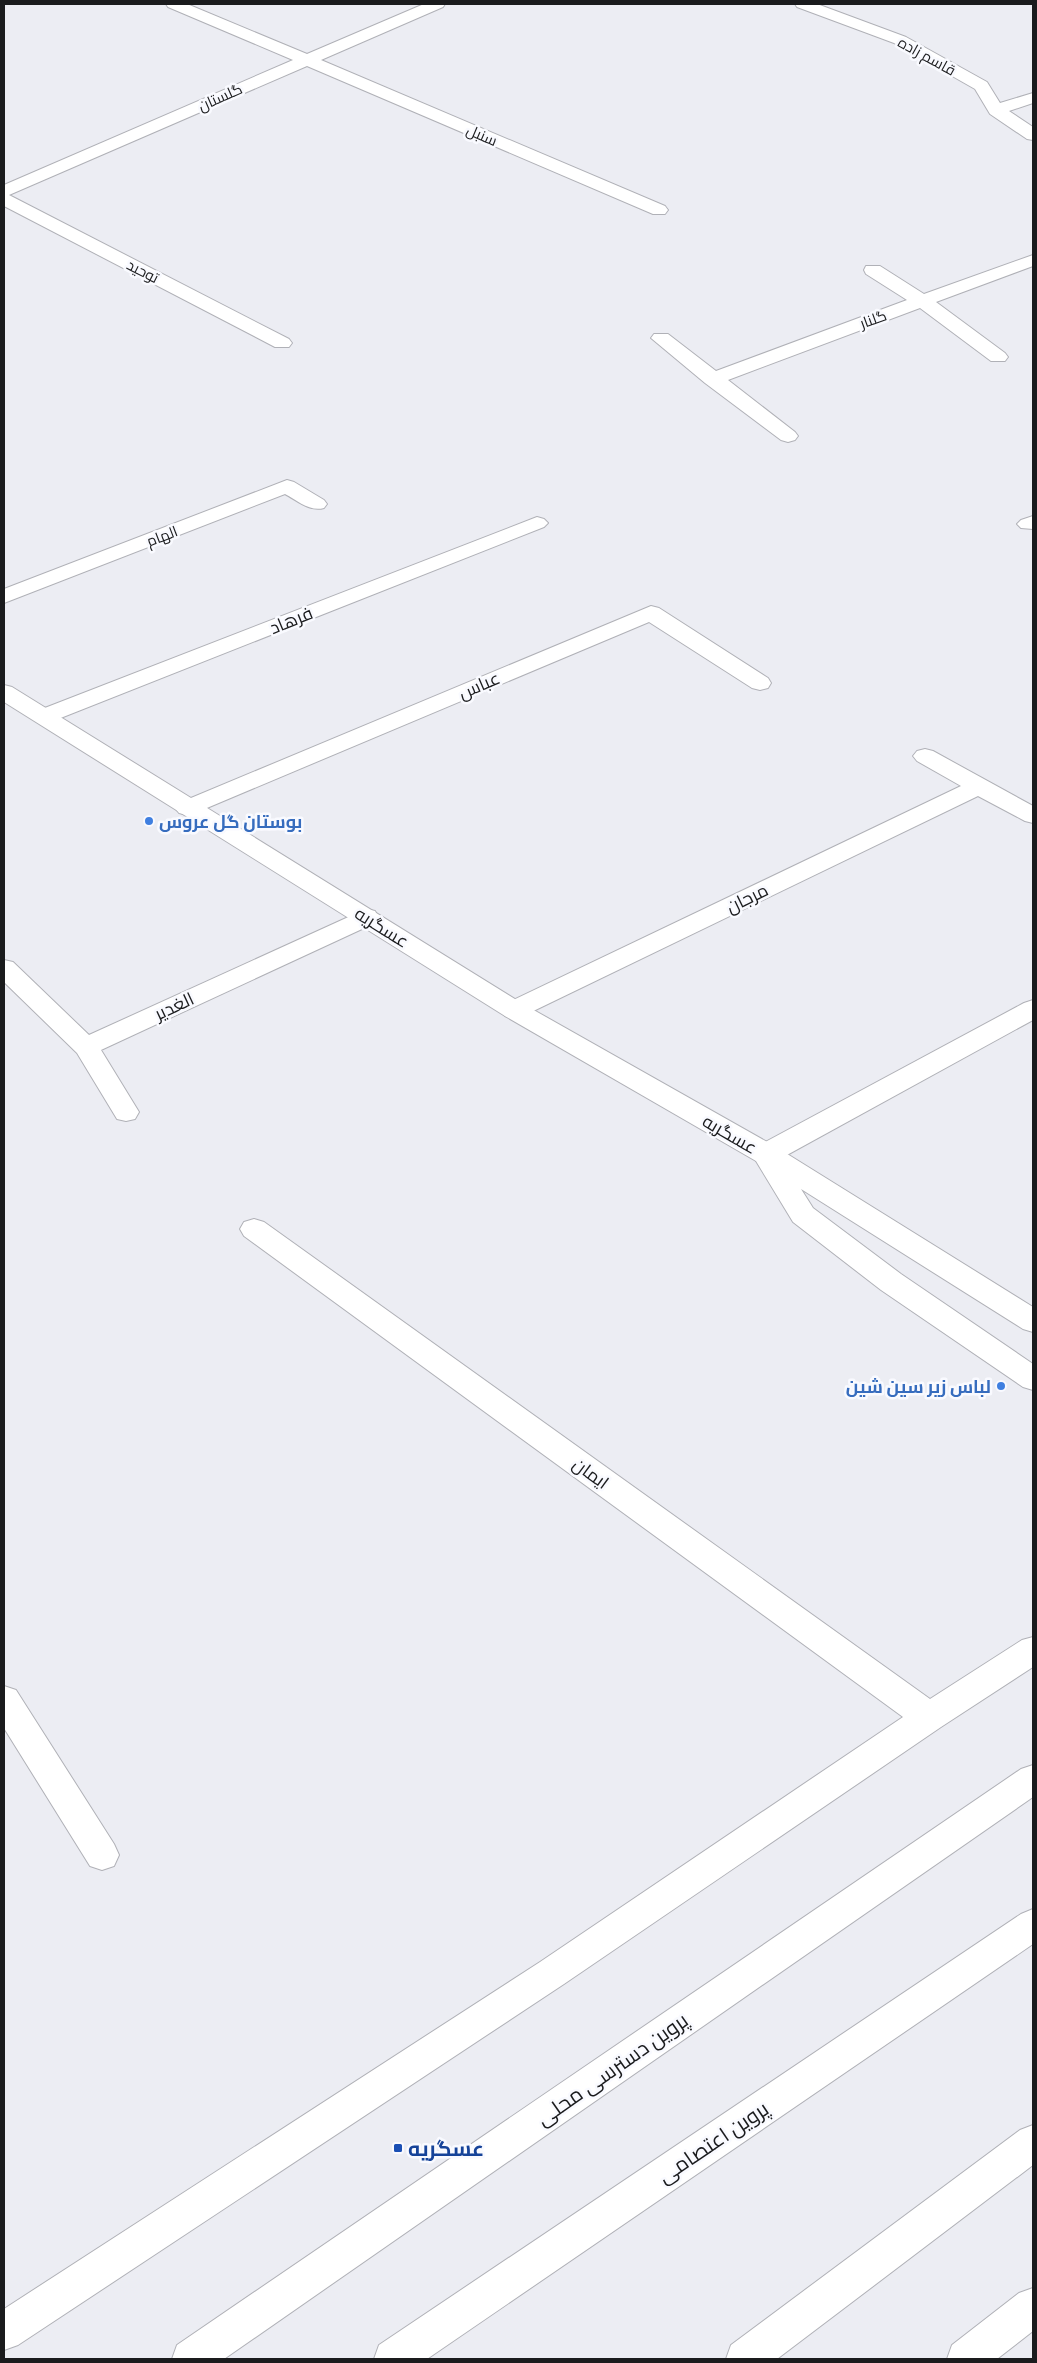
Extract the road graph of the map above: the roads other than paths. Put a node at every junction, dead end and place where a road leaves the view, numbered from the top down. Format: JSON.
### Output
{"nodes":[{"id":1,"x":174,"y":4,"type":"edge"},
{"id":2,"x":437,"y":4,"type":"edge"},
{"id":3,"x":803,"y":4,"type":"edge"},
{"id":4,"x":306,"y":59,"type":"junction"},
{"id":5,"x":1033,"y":98,"type":"edge"},
{"id":6,"x":996,"y":110,"type":"junction"},
{"id":7,"x":1033,"y":135,"type":"edge"},
{"id":8,"x":4,"y":191,"type":"edge"},
{"id":9,"x":4,"y":199,"type":"edge"},
{"id":10,"x":659,"y":210,"type":"dead end"},
{"id":11,"x":1031,"y":263,"type":"edge"},
{"id":12,"x":873,"y":270,"type":"dead end"},
{"id":13,"x":922,"y":301,"type":"junction"},
{"id":14,"x":661,"y":338,"type":"dead end"},
{"id":15,"x":282,"y":343,"type":"dead end"},
{"id":16,"x":998,"y":357,"type":"dead end"},
{"id":17,"x":712,"y":379,"type":"junction"},
{"id":18,"x":788,"y":436,"type":"dead end"},
{"id":19,"x":317,"y":504,"type":"dead end"},
{"id":20,"x":537,"y":522,"type":"dead end"},
{"id":21,"x":4,"y":597,"type":"edge"},
{"id":22,"x":760,"y":683,"type":"dead end"},
{"id":23,"x":4,"y":692,"type":"edge"},
{"id":24,"x":45,"y":716,"type":"junction"},
{"id":25,"x":925,"y":756,"type":"dead end"},
{"id":26,"x":979,"y":786,"type":"junction"},
{"id":27,"x":187,"y":808,"type":"junction"},
{"id":28,"x":1033,"y":816,"type":"edge"},
{"id":29,"x":366,"y":917,"type":"junction"},
{"id":30,"x":4,"y":968,"type":"edge"},
{"id":31,"x":1033,"y":1009,"type":"edge"},
{"id":32,"x":514,"y":1010,"type":"junction"},
{"id":33,"x":86,"y":1047,"type":"junction"},
{"id":34,"x":126,"y":1112,"type":"dead end"},
{"id":35,"x":766,"y":1154,"type":"junction"},
{"id":36,"x":254,"y":1229,"type":"dead end"},
{"id":37,"x":1033,"y":1321,"type":"edge"},
{"id":38,"x":1033,"y":1378,"type":"edge"},
{"id":39,"x":1033,"y":1650,"type":"edge"},
{"id":40,"x":4,"y":1700,"type":"edge"},
{"id":41,"x":928,"y":1717,"type":"junction"},
{"id":42,"x":1033,"y":1779,"type":"edge"},
{"id":43,"x":102,"y":1856,"type":"dead end"},
{"id":44,"x":1033,"y":1925,"type":"edge"},
{"id":45,"x":1033,"y":2143,"type":"edge"},
{"id":46,"x":1033,"y":2306,"type":"edge"},
{"id":47,"x":4,"y":2331,"type":"edge"},
{"id":48,"x":191,"y":2359,"type":"edge"},
{"id":49,"x":394,"y":2359,"type":"edge"},
{"id":50,"x":745,"y":2359,"type":"edge"},
{"id":51,"x":966,"y":2359,"type":"edge"}],
"edges":[{"from":1,"to":4,"type":"street","name":"سنبل"},
{"from":2,"to":4,"type":"street","name":"گلستان"},
{"from":3,"to":6,"type":"street","name":"قاسم زاده"},
{"from":4,"to":8,"type":"street","name":"گلستان"},
{"from":4,"to":10,"type":"street","name":"سنبل"},
{"from":5,"to":6,"type":"street"},
{"from":6,"to":7,"type":"street","name":"قاسم زاده"},
{"from":9,"to":15,"type":"street","name":"توحید"},
{"from":11,"to":13,"type":"street","name":"گلنار"},
{"from":12,"to":13,"type":"street"},
{"from":13,"to":16,"type":"street"},
{"from":13,"to":17,"type":"street","name":"گلنار"},
{"from":14,"to":17,"type":"street"},
{"from":17,"to":18,"type":"street"},
{"from":19,"to":21,"type":"street","name":"الهام"},
{"from":20,"to":24,"type":"street","name":"فرهاد"},
{"from":22,"to":27,"type":"street","name":"عباس"},
{"from":23,"to":24,"type":"street","name":"عسگریه"},
{"from":24,"to":27,"type":"street","name":"عسگریه"},
{"from":25,"to":26,"type":"street"},
{"from":26,"to":28,"type":"street"},
{"from":26,"to":32,"type":"street","name":"مرجان"},
{"from":27,"to":29,"type":"street","name":"عسگریه"},
{"from":29,"to":32,"type":"street","name":"عسگریه"},
{"from":29,"to":33,"type":"street","name":"الغدیر"},
{"from":30,"to":33,"type":"street"},
{"from":31,"to":35,"type":"street"},
{"from":32,"to":35,"type":"street","name":"عسگریه"},
{"from":33,"to":34,"type":"street"},
{"from":35,"to":37,"type":"street","name":"عسگریه"},
{"from":35,"to":38,"type":"street","name":"عسگریه"},
{"from":36,"to":41,"type":"street","name":"ایمان"},
{"from":39,"to":41,"type":"street"},
{"from":40,"to":43,"type":"street"},
{"from":41,"to":47,"type":"street"},
{"from":42,"to":48,"type":"street","name":"پروین دسترسی محلی"},
{"from":44,"to":49,"type":"street","name":"پروین اعتصامی"},
{"from":45,"to":50,"type":"street"},
{"from":46,"to":51,"type":"street"}]}
